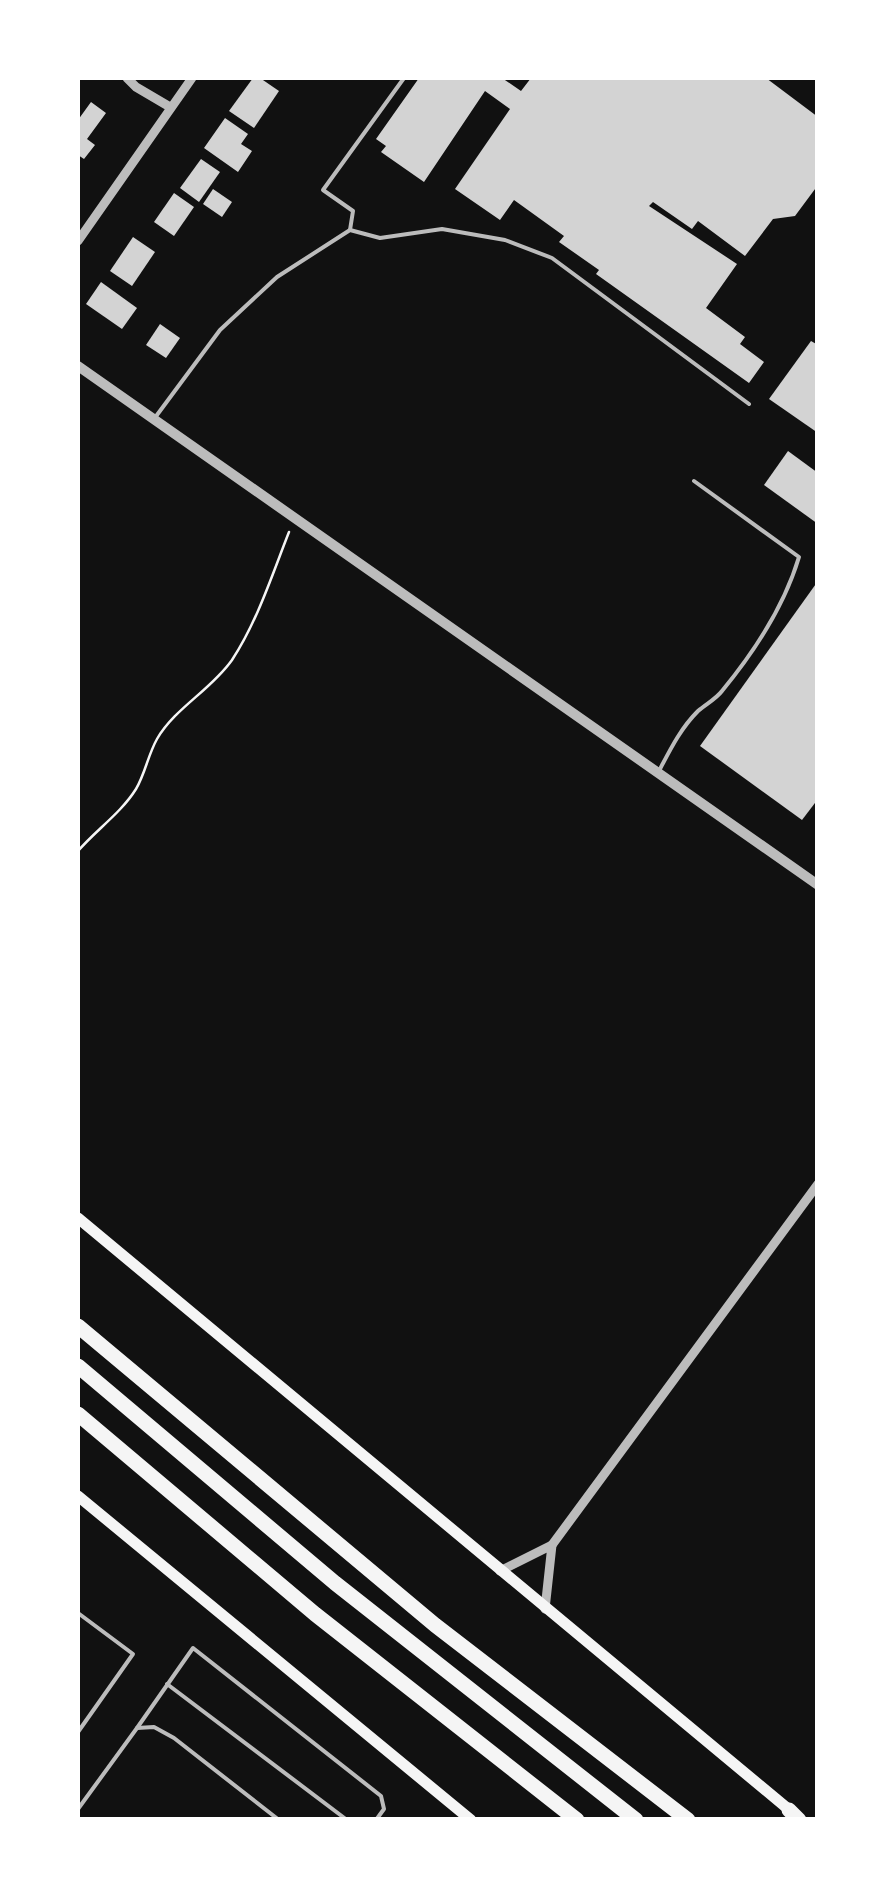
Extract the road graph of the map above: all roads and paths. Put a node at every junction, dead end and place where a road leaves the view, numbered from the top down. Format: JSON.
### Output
{"nodes":[{"id":1,"x":127,"y":78,"type":"edge"},
{"id":2,"x":192,"y":78,"type":"edge"},
{"id":3,"x":404,"y":78,"type":"edge"},
{"id":4,"x":170,"y":107,"type":"junction"},
{"id":5,"x":350,"y":230,"type":"junction"},
{"id":6,"x":78,"y":241,"type":"edge"},
{"id":7,"x":78,"y":366,"type":"edge"},
{"id":8,"x":749,"y":404,"type":"dead end"},
{"id":9,"x":154,"y":419,"type":"junction"},
{"id":10,"x":694,"y":481,"type":"dead end"},
{"id":11,"x":295,"y":517,"type":"junction"},
{"id":12,"x":657,"y":773,"type":"junction"},
{"id":13,"x":78,"y":851,"type":"edge"},
{"id":14,"x":818,"y":885,"type":"edge"},
{"id":15,"x":818,"y":1184,"type":"edge"},
{"id":16,"x":78,"y":1218,"type":"edge"},
{"id":17,"x":78,"y":1326,"type":"edge"},
{"id":18,"x":78,"y":1366,"type":"edge"},
{"id":19,"x":78,"y":1414,"type":"edge"},
{"id":20,"x":78,"y":1496,"type":"edge"},
{"id":21,"x":552,"y":1545,"type":"junction"},
{"id":22,"x":500,"y":1571,"type":"junction"},
{"id":23,"x":545,"y":1609,"type":"junction"},
{"id":24,"x":78,"y":1613,"type":"edge"},
{"id":25,"x":168,"y":1684,"type":"junction"},
{"id":26,"x":137,"y":1728,"type":"junction"},
{"id":27,"x":78,"y":1732,"type":"edge"},
{"id":28,"x":78,"y":1809,"type":"edge"},
{"id":29,"x":797,"y":1816,"type":"edge"},
{"id":30,"x":279,"y":1820,"type":"edge"},
{"id":31,"x":347,"y":1820,"type":"edge"},
{"id":32,"x":376,"y":1820,"type":"edge"},
{"id":33,"x":471,"y":1820,"type":"edge"},
{"id":34,"x":577,"y":1820,"type":"edge"},
{"id":35,"x":636,"y":1820,"type":"edge"},
{"id":36,"x":688,"y":1820,"type":"edge"}],
"edges":[{"from":1,"to":4,"type":"street"},
{"from":2,"to":4,"type":"street"},
{"from":3,"to":5,"type":"lane"},
{"from":4,"to":6,"type":"street"},
{"from":5,"to":8,"type":"lane"},
{"from":5,"to":9,"type":"lane"},
{"from":7,"to":9,"type":"street"},
{"from":9,"to":11,"type":"street"},
{"from":10,"to":12,"type":"lane"},
{"from":11,"to":12,"type":"street"},
{"from":11,"to":13,"type":"path"},
{"from":12,"to":14,"type":"street"},
{"from":15,"to":21,"type":"street"},
{"from":16,"to":22,"type":"main road"},
{"from":17,"to":36,"type":"highway"},
{"from":18,"to":35,"type":"highway"},
{"from":19,"to":34,"type":"highway"},
{"from":20,"to":33,"type":"main road"},
{"from":21,"to":22,"type":"street"},
{"from":21,"to":23,"type":"street"},
{"from":22,"to":23,"type":"main road"},
{"from":23,"to":29,"type":"main road"},
{"from":24,"to":27,"type":"lane"},
{"from":25,"to":26,"type":"lane"},
{"from":25,"to":31,"type":"lane"},
{"from":25,"to":32,"type":"lane"},
{"from":26,"to":28,"type":"lane"},
{"from":26,"to":30,"type":"lane"}]}
